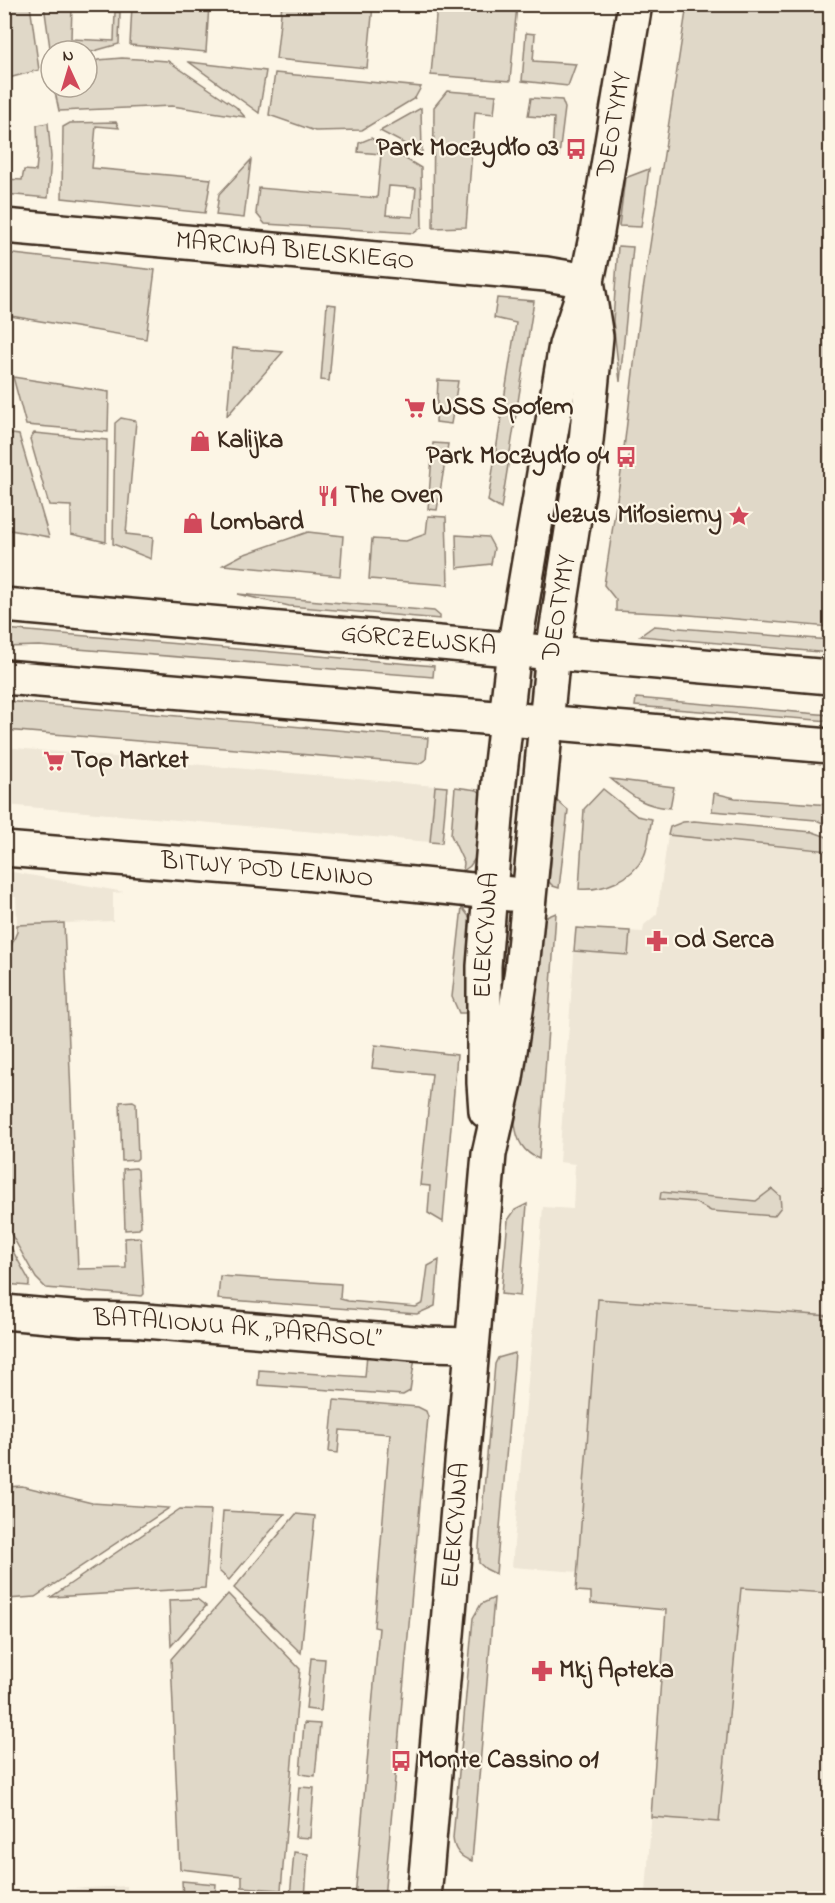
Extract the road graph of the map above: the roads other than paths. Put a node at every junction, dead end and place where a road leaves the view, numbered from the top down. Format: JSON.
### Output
{"nodes":[{"id":1,"x":636,"y":4,"type":"edge"},
{"id":2,"x":4,"y":226,"type":"edge"},
{"id":3,"x":587,"y":280,"type":"junction"},
{"id":4,"x":4,"y":605,"type":"edge"},
{"id":5,"x":514,"y":649,"type":"junction"},
{"id":6,"x":553,"y":652,"type":"junction"},
{"id":7,"x":4,"y":677,"type":"edge"},
{"id":8,"x":831,"y":677,"type":"edge"},
{"id":9,"x":506,"y":720,"type":"junction"},
{"id":10,"x":547,"y":723,"type":"junction"},
{"id":11,"x":831,"y":746,"type":"edge"},
{"id":12,"x":4,"y":849,"type":"edge"},
{"id":13,"x":490,"y":891,"type":"junction"},
{"id":14,"x":530,"y":897,"type":"junction"},
{"id":15,"x":489,"y":1154,"type":"junction"},
{"id":16,"x":4,"y":1312,"type":"edge"},
{"id":17,"x":471,"y":1345,"type":"junction"},
{"id":18,"x":424,"y":1899,"type":"edge"}],
"edges":[{"from":1,"to":3,"type":"street","name":"DEOTYMY"},
{"from":2,"to":3,"type":"street","name":"MARCINA BIELSKIEGO"},
{"from":3,"to":5,"type":"street","name":"DEOTYMY"},
{"from":3,"to":6,"type":"street","name":"DEOTYMY"},
{"from":4,"to":5,"type":"street","name":"GÓRCZEWSKA"},
{"from":5,"to":6,"type":"street","name":"GÓRCZEWSKA"},
{"from":5,"to":9,"type":"street","name":"DEOTYMY"},
{"from":6,"to":8,"type":"street","name":"GÓRCZEWSKA"},
{"from":6,"to":10,"type":"street","name":"DEOTYMY"},
{"from":7,"to":9,"type":"street"},
{"from":9,"to":10,"type":"street"},
{"from":9,"to":13,"type":"street","name":"ELEKCYJNA"},
{"from":10,"to":11,"type":"street"},
{"from":10,"to":14,"type":"street","name":"ELEKCYJNA"},
{"from":12,"to":13,"type":"street","name":"BITWY POD LENINO"},
{"from":13,"to":14,"type":"street","name":"BITWY POD LENINO"},
{"from":13,"to":15,"type":"street","name":"ELEKCYJNA"},
{"from":14,"to":15,"type":"street","name":"ELEKCYJNA"},
{"from":15,"to":17,"type":"street","name":"ELEKCYJNA"},
{"from":16,"to":17,"type":"street","name":"BATALIONU AK „PARASOL”"},
{"from":17,"to":18,"type":"street","name":"ELEKCYJNA"}]}
